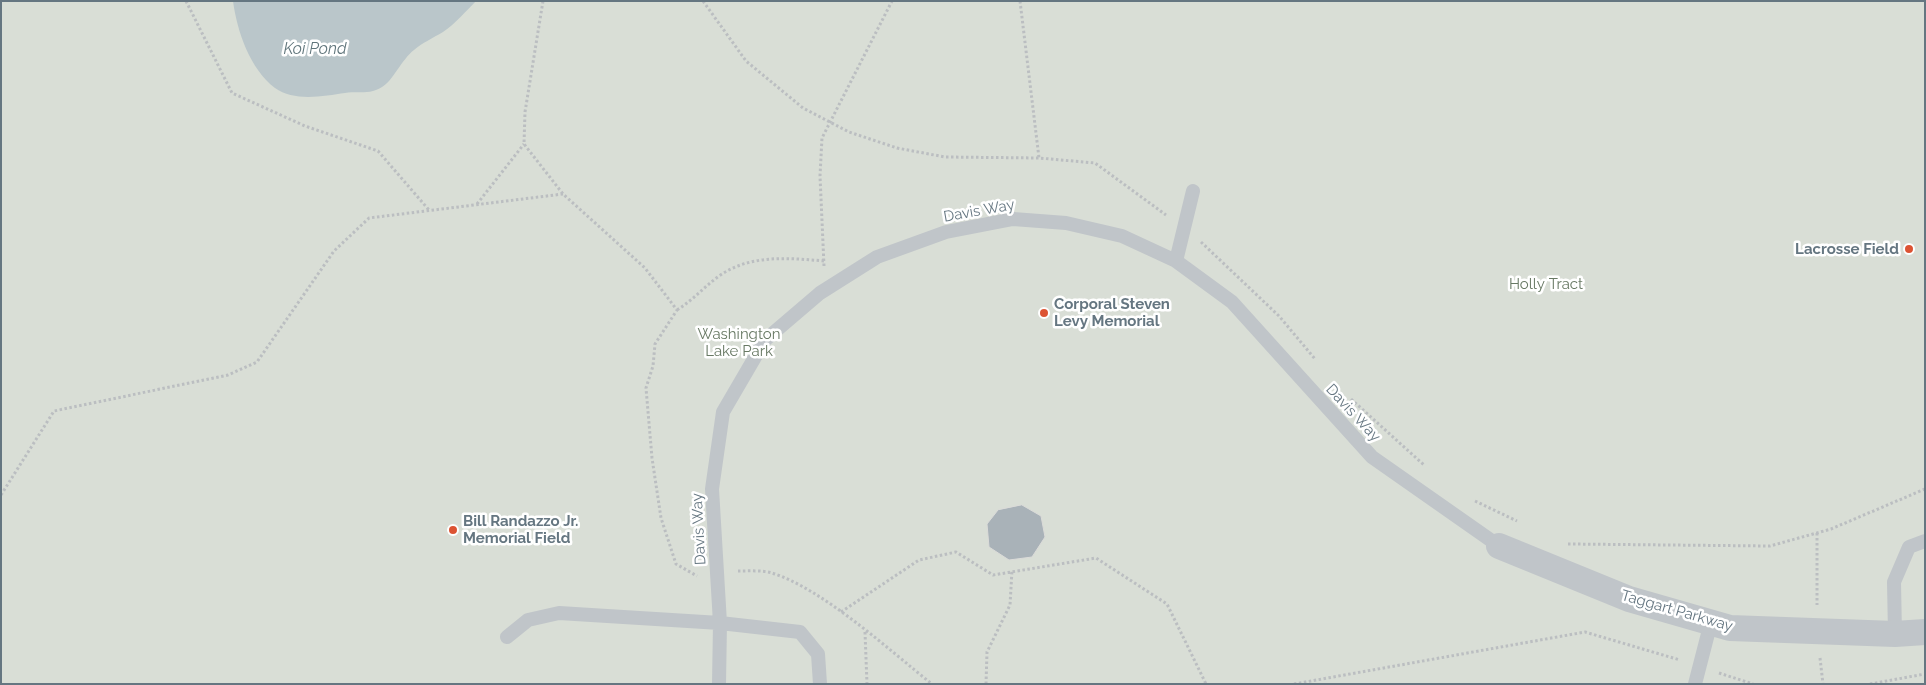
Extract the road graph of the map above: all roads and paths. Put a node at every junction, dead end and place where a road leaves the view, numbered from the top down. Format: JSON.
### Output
{"nodes":[{"id":1,"x":186,"y":1,"type":"edge"},
{"id":2,"x":543,"y":1,"type":"edge"},
{"id":3,"x":703,"y":1,"type":"edge"},
{"id":4,"x":892,"y":1,"type":"edge"},
{"id":5,"x":1020,"y":1,"type":"edge"},
{"id":6,"x":829,"y":122,"type":"junction"},
{"id":7,"x":524,"y":144,"type":"junction"},
{"id":8,"x":1039,"y":158,"type":"junction"},
{"id":9,"x":1193,"y":191,"type":"dead end"},
{"id":10,"x":563,"y":194,"type":"junction"},
{"id":11,"x":477,"y":204,"type":"junction"},
{"id":12,"x":429,"y":210,"type":"junction"},
{"id":13,"x":1184,"y":229,"type":"junction"},
{"id":14,"x":824,"y":261,"type":"junction"},
{"id":15,"x":1176,"y":261,"type":"junction"},
{"id":16,"x":829,"y":288,"type":"junction"},
{"id":17,"x":677,"y":310,"type":"junction"},
{"id":18,"x":1316,"y":360,"type":"dead end"},
{"id":19,"x":1347,"y":396,"type":"dead end"},
{"id":20,"x":1431,"y":472,"type":"dead end"},
{"id":21,"x":1925,"y":489,"type":"edge"},
{"id":22,"x":1,"y":495,"type":"edge"},
{"id":23,"x":1469,"y":499,"type":"dead end"},
{"id":24,"x":1521,"y":523,"type":"dead end"},
{"id":25,"x":1925,"y":541,"type":"edge"},
{"id":26,"x":1564,"y":544,"type":"dead end"},
{"id":27,"x":1499,"y":546,"type":"joint"},
{"id":28,"x":737,"y":570,"type":"dead end"},
{"id":29,"x":1012,"y":570,"type":"junction"},
{"id":30,"x":699,"y":577,"type":"dead end"},
{"id":31,"x":841,"y":612,"type":"junction"},
{"id":32,"x":1710,"y":622,"type":"junction"},
{"id":33,"x":720,"y":623,"type":"junction"},
{"id":34,"x":866,"y":632,"type":"junction"},
{"id":35,"x":1925,"y":632,"type":"edge"},
{"id":36,"x":1895,"y":634,"type":"junction"},
{"id":37,"x":507,"y":637,"type":"dead end"},
{"id":38,"x":1699,"y":666,"type":"junction"},
{"id":39,"x":1925,"y":674,"type":"edge"},
{"id":40,"x":718,"y":684,"type":"edge"},
{"id":41,"x":820,"y":684,"type":"edge"},
{"id":42,"x":867,"y":684,"type":"edge"},
{"id":43,"x":932,"y":684,"type":"edge"},
{"id":44,"x":986,"y":684,"type":"edge"},
{"id":45,"x":1206,"y":684,"type":"edge"},
{"id":46,"x":1294,"y":684,"type":"edge"},
{"id":47,"x":1695,"y":684,"type":"edge"},
{"id":48,"x":1753,"y":684,"type":"edge"},
{"id":49,"x":1870,"y":684,"type":"edge"}],
"edges":[{"from":1,"to":12,"type":"path"},
{"from":2,"to":7,"type":"path"},
{"from":3,"to":6,"type":"path"},
{"from":4,"to":6,"type":"path"},
{"from":5,"to":8,"type":"path"},
{"from":6,"to":8,"type":"path"},
{"from":6,"to":14,"type":"path"},
{"from":7,"to":10,"type":"path"},
{"from":7,"to":11,"type":"path"},
{"from":8,"to":13,"type":"path"},
{"from":9,"to":13,"type":"lane"},
{"from":10,"to":11,"type":"path"},
{"from":10,"to":17,"type":"path"},
{"from":11,"to":12,"type":"path"},
{"from":12,"to":22,"type":"path"},
{"from":13,"to":15,"type":"lane"},
{"from":13,"to":18,"type":"path"},
{"from":14,"to":16,"type":"path"},
{"from":14,"to":17,"type":"path"},
{"from":15,"to":16,"type":"lane","name":"Davis Way"},
{"from":15,"to":27,"type":"lane","name":"Davis Way"},
{"from":16,"to":33,"type":"lane","name":"Davis Way"},
{"from":17,"to":30,"type":"path"},
{"from":19,"to":20,"type":"path"},
{"from":21,"to":26,"type":"path"},
{"from":23,"to":24,"type":"path"},
{"from":25,"to":36,"type":"lane"},
{"from":27,"to":32,"type":"street","name":"Taggart Parkway"},
{"from":28,"to":31,"type":"path"},
{"from":29,"to":31,"type":"path"},
{"from":29,"to":44,"type":"path"},
{"from":29,"to":45,"type":"path"},
{"from":31,"to":34,"type":"path"},
{"from":32,"to":36,"type":"street","name":"Taggart Parkway"},
{"from":32,"to":38,"type":"lane"},
{"from":33,"to":37,"type":"lane"},
{"from":33,"to":40,"type":"lane","name":"Davis Way"},
{"from":33,"to":41,"type":"lane"},
{"from":34,"to":42,"type":"path"},
{"from":34,"to":43,"type":"path"},
{"from":35,"to":36,"type":"street","name":"Taggart Parkway"},
{"from":38,"to":46,"type":"path"},
{"from":38,"to":47,"type":"lane"},
{"from":38,"to":48,"type":"path"},
{"from":39,"to":49,"type":"path"}]}
